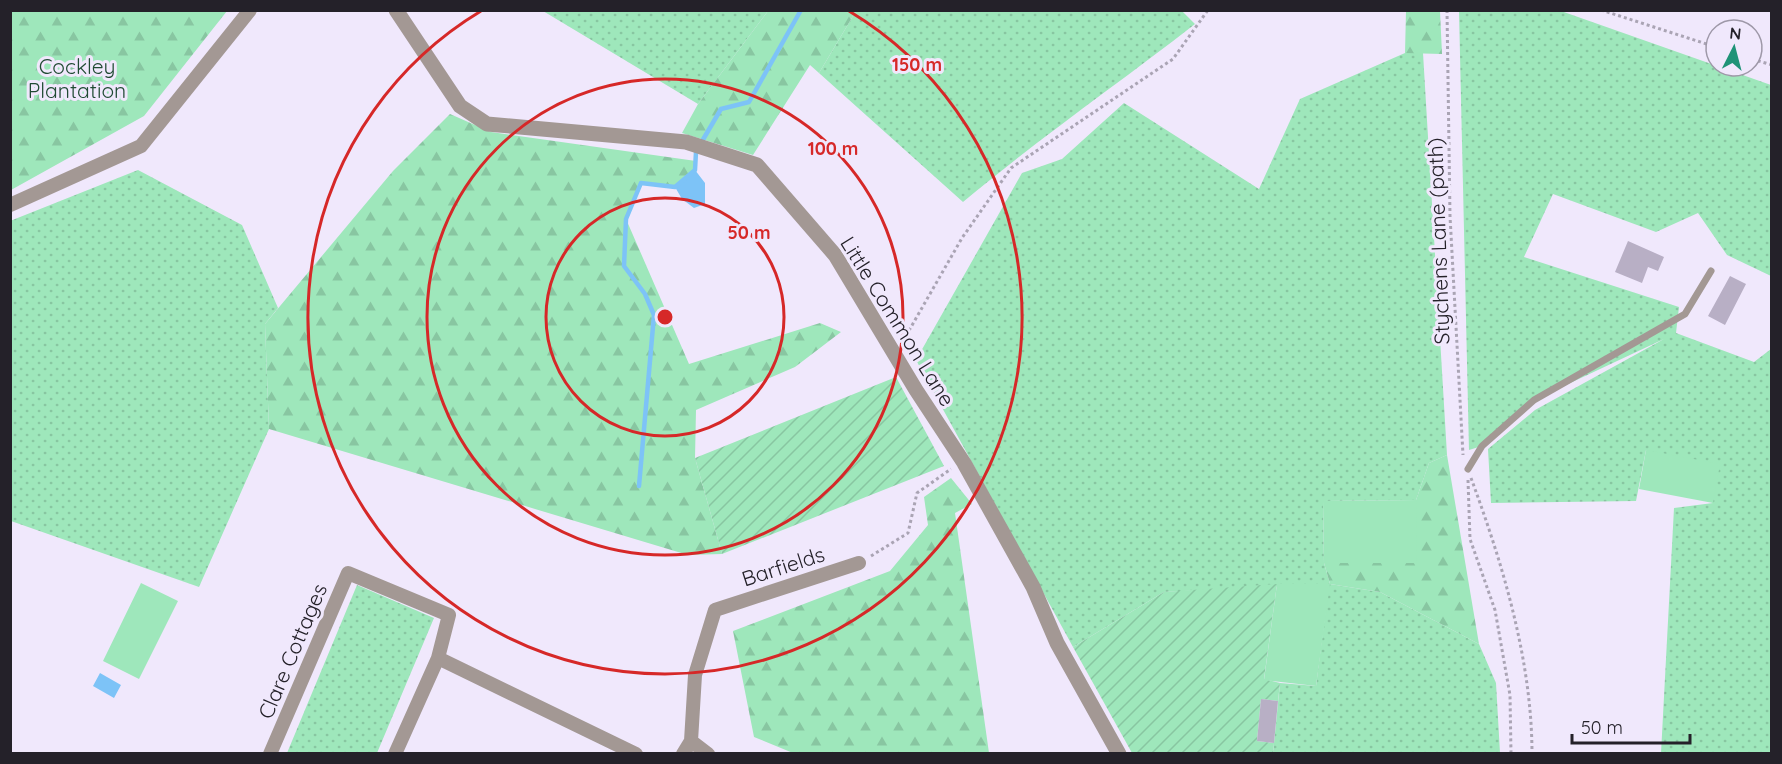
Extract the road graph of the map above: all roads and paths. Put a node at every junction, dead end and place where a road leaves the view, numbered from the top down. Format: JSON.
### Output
{"nodes":[{"id":1,"x":250,"y":10,"type":"edge"},
{"id":2,"x":396,"y":10,"type":"edge"},
{"id":3,"x":1208,"y":10,"type":"edge"},
{"id":4,"x":1447,"y":10,"type":"edge"},
{"id":5,"x":1602,"y":10,"type":"edge"},
{"id":6,"x":1704,"y":43,"type":"edge"},
{"id":7,"x":10,"y":205,"type":"edge"},
{"id":8,"x":1711,"y":271,"type":"dead end"},
{"id":9,"x":895,"y":356,"type":"junction"},
{"id":10,"x":964,"y":463,"type":"junction"},
{"id":11,"x":1468,"y":469,"type":"junction"},
{"id":12,"x":859,"y":563,"type":"joint"},
{"id":13,"x":438,"y":658,"type":"junction"},
{"id":14,"x":691,"y":741,"type":"junction"},
{"id":15,"x":270,"y":753,"type":"edge"},
{"id":16,"x":395,"y":753,"type":"edge"},
{"id":17,"x":636,"y":753,"type":"edge"},
{"id":18,"x":683,"y":753,"type":"edge"},
{"id":19,"x":708,"y":753,"type":"edge"},
{"id":20,"x":1119,"y":753,"type":"edge"},
{"id":21,"x":1511,"y":753,"type":"edge"},
{"id":22,"x":1532,"y":753,"type":"edge"}],
"edges":[{"from":1,"to":7,"type":"street"},
{"from":2,"to":9,"type":"street","name":"Little Common Lane"},
{"from":3,"to":9,"type":"path"},
{"from":4,"to":11,"type":"path","name":"Stychens Lane (path)"},
{"from":5,"to":6,"type":"path"},
{"from":8,"to":11,"type":"lane"},
{"from":9,"to":10,"type":"street","name":"Little Common Lane"},
{"from":10,"to":12,"type":"path"},
{"from":10,"to":20,"type":"street","name":"Little Common Lane"},
{"from":11,"to":21,"type":"path"},
{"from":11,"to":22,"type":"path"},
{"from":12,"to":14,"type":"street","name":"Barfields"},
{"from":13,"to":15,"type":"street","name":"Clare Cottages"},
{"from":13,"to":16,"type":"street","name":"Clare Cottages"},
{"from":13,"to":17,"type":"street"},
{"from":14,"to":18,"type":"street"},
{"from":14,"to":19,"type":"street"}]}
